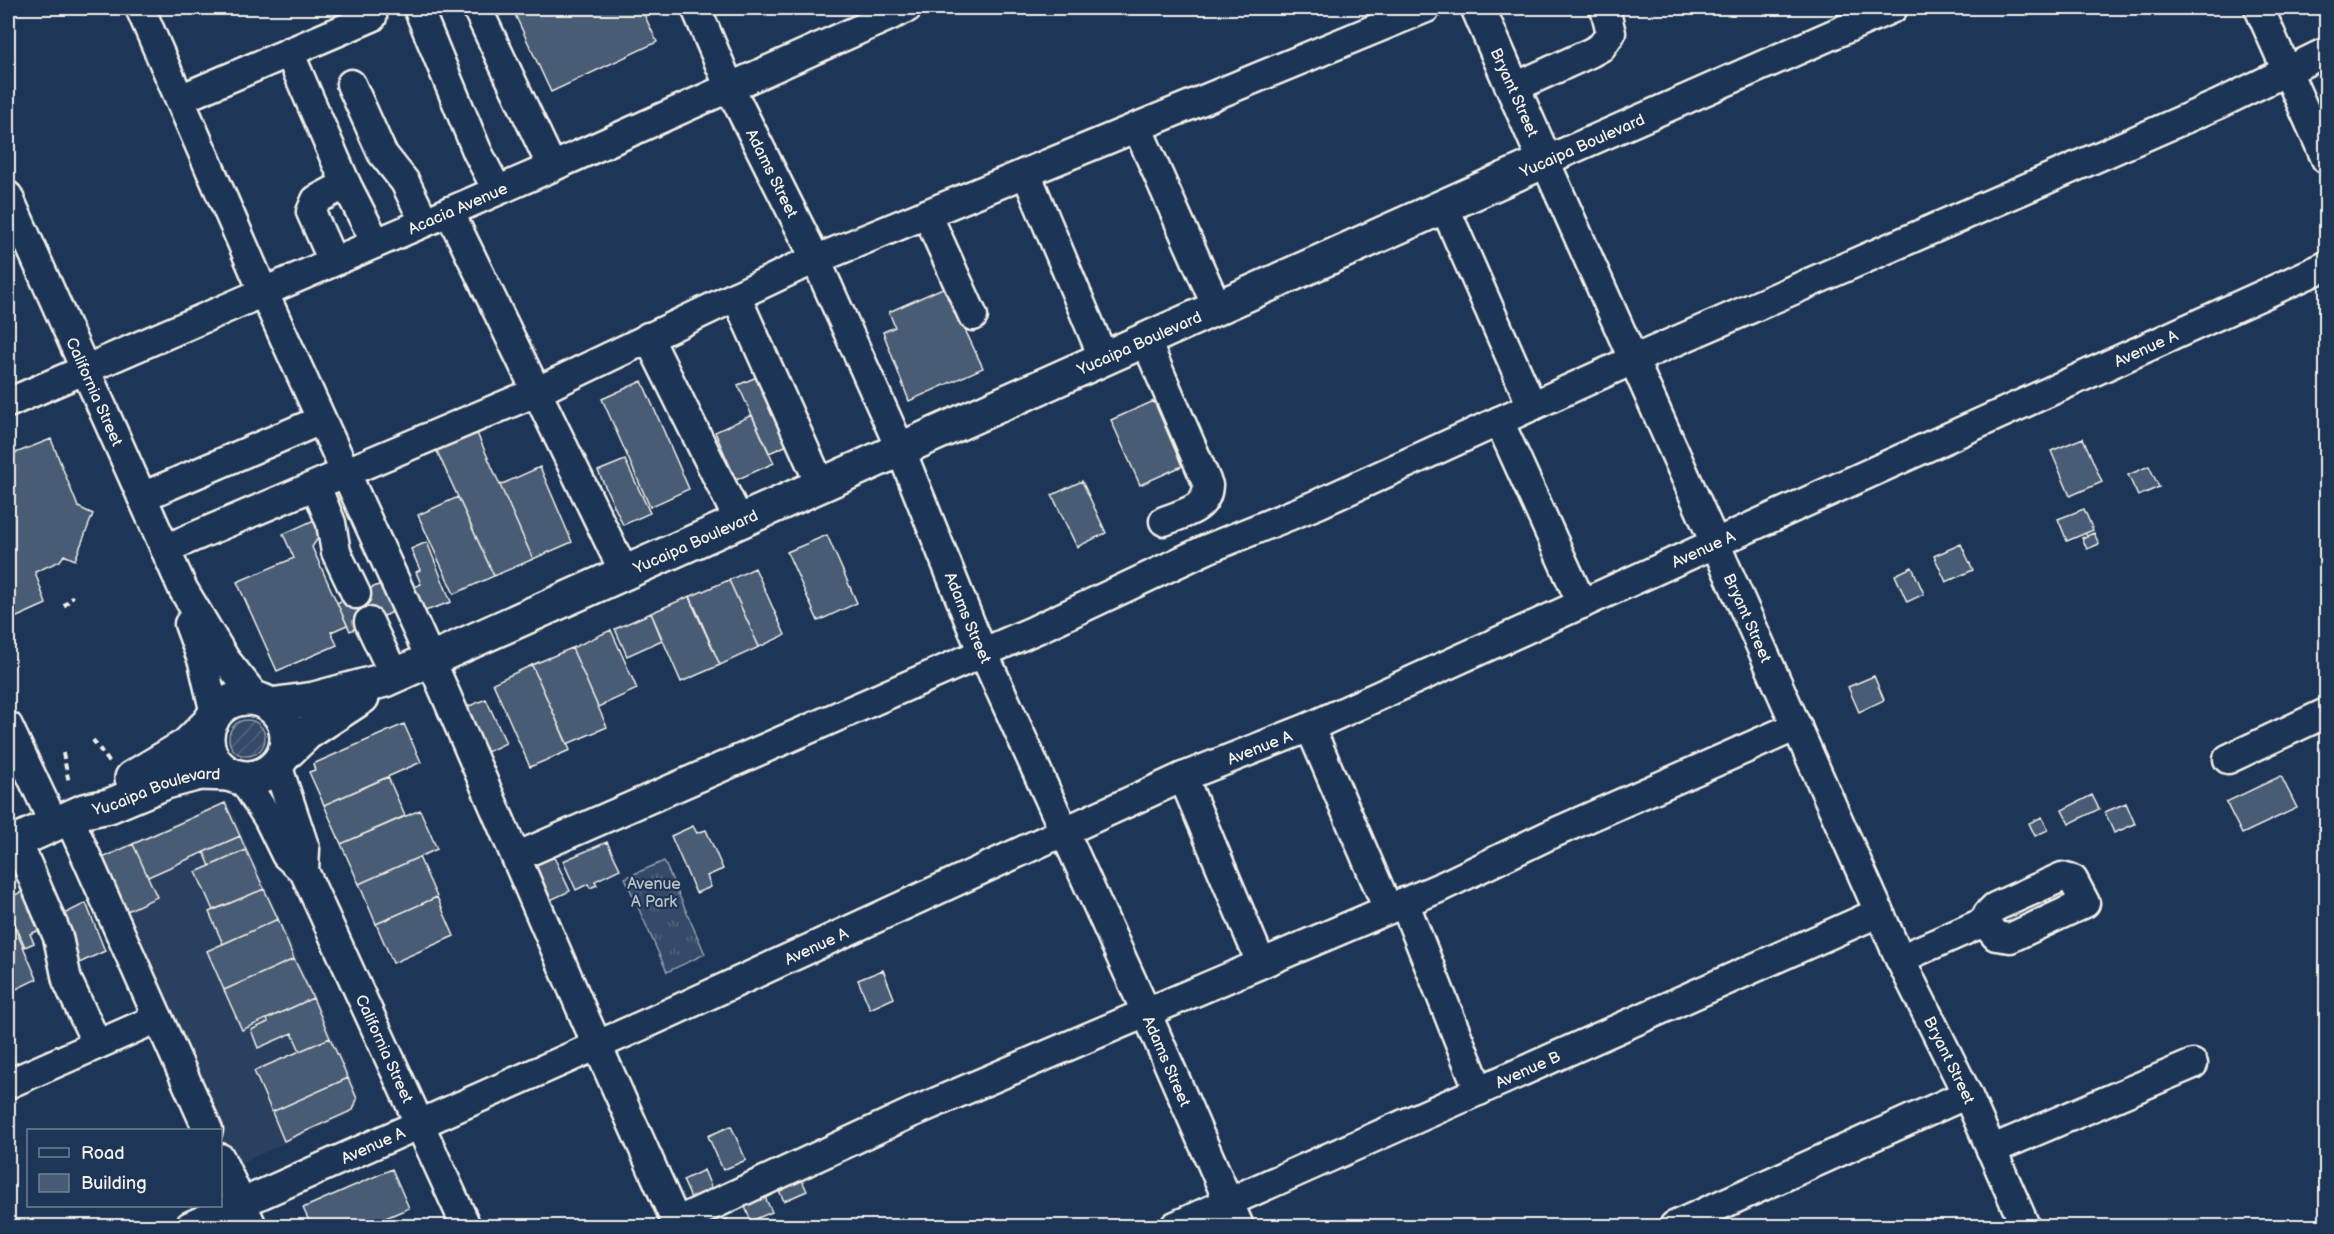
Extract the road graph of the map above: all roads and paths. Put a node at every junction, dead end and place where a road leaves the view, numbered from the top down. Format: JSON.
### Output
{"nodes":[{"id":1,"x":140,"y":8,"type":"edge"},
{"id":2,"x":418,"y":8,"type":"edge"},
{"id":3,"x":477,"y":8,"type":"edge"},
{"id":4,"x":696,"y":8,"type":"edge"},
{"id":5,"x":907,"y":8,"type":"edge"},
{"id":6,"x":1426,"y":8,"type":"edge"},
{"id":7,"x":1478,"y":8,"type":"edge"},
{"id":8,"x":1605,"y":8,"type":"edge"},
{"id":9,"x":1893,"y":8,"type":"edge"},
{"id":10,"x":2259,"y":8,"type":"edge"},
{"id":11,"x":372,"y":17,"type":"dead end"},
{"id":12,"x":289,"y":52,"type":"junction"},
{"id":13,"x":2326,"y":52,"type":"edge"},
{"id":14,"x":2287,"y":70,"type":"junction"},
{"id":15,"x":351,"y":84,"type":"dead end"},
{"id":16,"x":729,"y":86,"type":"junction"},
{"id":17,"x":1513,"y":88,"type":"junction"},
{"id":18,"x":180,"y":99,"type":"junction"},
{"id":19,"x":1137,"y":127,"type":"junction"},
{"id":20,"x":2326,"y":159,"type":"edge"},
{"id":21,"x":1545,"y":161,"type":"junction"},
{"id":22,"x":552,"y":167,"type":"junction"},
{"id":23,"x":1026,"y":173,"type":"junction"},
{"id":24,"x":346,"y":184,"type":"junction"},
{"id":25,"x":497,"y":190,"type":"junction"},
{"id":26,"x":8,"y":196,"type":"edge"},
{"id":27,"x":1444,"y":206,"type":"junction"},
{"id":28,"x":927,"y":214,"type":"junction"},
{"id":29,"x":436,"y":216,"type":"junction"},
{"id":30,"x":375,"y":242,"type":"junction"},
{"id":31,"x":816,"y":260,"type":"junction"},
{"id":32,"x":333,"y":261,"type":"junction"},
{"id":33,"x":2326,"y":266,"type":"edge"},
{"id":34,"x":263,"y":291,"type":"junction"},
{"id":35,"x":736,"y":296,"type":"junction"},
{"id":36,"x":1217,"y":307,"type":"junction"},
{"id":37,"x":973,"y":316,"type":"dead end"},
{"id":38,"x":648,"y":338,"type":"junction"},
{"id":39,"x":1145,"y":339,"type":"junction"},
{"id":40,"x":1103,"y":357,"type":"junction"},
{"id":41,"x":1635,"y":359,"type":"junction"},
{"id":42,"x":86,"y":368,"type":"junction"},
{"id":43,"x":536,"y":392,"type":"junction"},
{"id":44,"x":8,"y":403,"type":"edge"},
{"id":45,"x":1532,"y":406,"type":"junction"},
{"id":46,"x":321,"y":420,"type":"junction"},
{"id":47,"x":1499,"y":421,"type":"junction"},
{"id":48,"x":900,"y":448,"type":"junction"},
{"id":49,"x":344,"y":473,"type":"junction"},
{"id":50,"x":820,"y":484,"type":"junction"},
{"id":51,"x":316,"y":486,"type":"junction"},
{"id":52,"x":142,"y":497,"type":"junction"},
{"id":53,"x":738,"y":521,"type":"junction"},
{"id":54,"x":1164,"y":521,"type":"dead end"},
{"id":55,"x":1717,"y":543,"type":"junction"},
{"id":56,"x":165,"y":549,"type":"junction"},
{"id":57,"x":624,"y":572,"type":"junction"},
{"id":58,"x":183,"y":590,"type":"junction"},
{"id":59,"x":356,"y":594,"type":"dead end"},
{"id":60,"x":73,"y":596,"type":"dead end"},
{"id":61,"x":1582,"y":604,"type":"junction"},
{"id":62,"x":64,"y":606,"type":"dead end"},
{"id":63,"x":369,"y":622,"type":"dead end"},
{"id":64,"x":983,"y":652,"type":"junction"},
{"id":65,"x":430,"y":658,"type":"junction"},
{"id":66,"x":389,"y":677,"type":"junction"},
{"id":67,"x":263,"y":702,"type":"junction"},
{"id":68,"x":2326,"y":714,"type":"edge"},
{"id":69,"x":213,"y":717,"type":"junction"},
{"id":70,"x":8,"y":726,"type":"edge"},
{"id":71,"x":1797,"y":726,"type":"junction"},
{"id":72,"x":1310,"y":727,"type":"junction"},
{"id":73,"x":93,"y":740,"type":"dead end"},
{"id":74,"x":63,"y":753,"type":"dead end"},
{"id":75,"x":281,"y":759,"type":"junction"},
{"id":76,"x":2228,"y":759,"type":"dead end"},
{"id":77,"x":111,"y":765,"type":"dead end"},
{"id":78,"x":235,"y":776,"type":"junction"},
{"id":79,"x":1183,"y":777,"type":"junction"},
{"id":80,"x":69,"y":809,"type":"junction"},
{"id":81,"x":1065,"y":832,"type":"junction"},
{"id":82,"x":12,"y":843,"type":"edge"},
{"id":83,"x":516,"y":857,"type":"junction"},
{"id":84,"x":304,"y":871,"type":"junction"},
{"id":85,"x":1396,"y":906,"type":"junction"},
{"id":86,"x":1880,"y":912,"type":"junction"},
{"id":87,"x":1984,"y":922,"type":"dead end"},
{"id":88,"x":1900,"y":959,"type":"junction"},
{"id":89,"x":1261,"y":963,"type":"junction"},
{"id":90,"x":1146,"y":1012,"type":"junction"},
{"id":91,"x":158,"y":1018,"type":"junction"},
{"id":92,"x":97,"y":1044,"type":"junction"},
{"id":93,"x":597,"y":1045,"type":"junction"},
{"id":94,"x":2193,"y":1064,"type":"dead end"},
{"id":95,"x":8,"y":1084,"type":"edge"},
{"id":96,"x":1479,"y":1092,"type":"junction"},
{"id":97,"x":1967,"y":1094,"type":"junction"},
{"id":98,"x":419,"y":1123,"type":"junction"},
{"id":99,"x":207,"y":1129,"type":"edge"},
{"id":100,"x":1991,"y":1150,"type":"junction"},
{"id":101,"x":222,"y":1162,"type":"edge"},
{"id":102,"x":247,"y":1215,"type":"edge"},
{"id":103,"x":1233,"y":1215,"type":"edge"},
{"id":104,"x":677,"y":1224,"type":"edge"},
{"id":105,"x":190,"y":1227,"type":"edge"},
{"id":106,"x":466,"y":1227,"type":"edge"},
{"id":107,"x":1174,"y":1227,"type":"edge"},
{"id":108,"x":1674,"y":1227,"type":"edge"},
{"id":109,"x":2025,"y":1227,"type":"edge"}],
"edges":[{"from":1,"to":18,"type":"street"},
{"from":2,"to":25,"type":"street"},
{"from":3,"to":22,"type":"street"},
{"from":4,"to":16,"type":"street","name":"Adams Street"},
{"from":5,"to":16,"type":"street","name":"Acacia Avenue"},
{"from":6,"to":19,"type":"street"},
{"from":7,"to":17,"type":"main road","name":"Bryant Street"},
{"from":8,"to":17,"type":"street"},
{"from":9,"to":21,"type":"street","name":"Yucaipa Boulevard"},
{"from":10,"to":14,"type":"street"},
{"from":11,"to":12,"type":"street"},
{"from":12,"to":18,"type":"street"},
{"from":12,"to":24,"type":"street"},
{"from":13,"to":14,"type":"street"},
{"from":14,"to":20,"type":"street"},
{"from":14,"to":41,"type":"street"},
{"from":15,"to":29,"type":"street"},
{"from":16,"to":22,"type":"street","name":"Acacia Avenue"},
{"from":16,"to":31,"type":"street","name":"Adams Street"},
{"from":17,"to":21,"type":"main road","name":"Bryant Street"},
{"from":18,"to":34,"type":"street"},
{"from":19,"to":23,"type":"street"},
{"from":19,"to":36,"type":"street"},
{"from":21,"to":27,"type":"main road","name":"Yucaipa Boulevard"},
{"from":21,"to":41,"type":"street","name":"Bryant Street"},
{"from":22,"to":25,"type":"street","name":"Acacia Avenue"},
{"from":23,"to":28,"type":"street"},
{"from":23,"to":40,"type":"street"},
{"from":24,"to":30,"type":"street"},
{"from":24,"to":32,"type":"street"},
{"from":25,"to":29,"type":"street","name":"Acacia Avenue"},
{"from":26,"to":42,"type":"street","name":"California Street"},
{"from":27,"to":36,"type":"main road","name":"Yucaipa Boulevard"},
{"from":27,"to":45,"type":"street"},
{"from":28,"to":31,"type":"street"},
{"from":28,"to":37,"type":"street"},
{"from":29,"to":30,"type":"street","name":"Acacia Avenue"},
{"from":29,"to":43,"type":"street"},
{"from":30,"to":32,"type":"street","name":"Acacia Avenue"},
{"from":31,"to":35,"type":"street"},
{"from":31,"to":48,"type":"street","name":"Adams Street"},
{"from":32,"to":34,"type":"street","name":"Acacia Avenue"},
{"from":33,"to":55,"type":"street","name":"Avenue A"},
{"from":34,"to":42,"type":"street","name":"Acacia Avenue"},
{"from":34,"to":46,"type":"street"},
{"from":35,"to":38,"type":"street"},
{"from":35,"to":50,"type":"street"},
{"from":36,"to":39,"type":"main road","name":"Yucaipa Boulevard"},
{"from":38,"to":43,"type":"street"},
{"from":38,"to":53,"type":"street"},
{"from":39,"to":40,"type":"main road","name":"Yucaipa Boulevard"},
{"from":39,"to":54,"type":"street"},
{"from":40,"to":48,"type":"main road","name":"Yucaipa Boulevard"},
{"from":41,"to":45,"type":"street"},
{"from":41,"to":55,"type":"street","name":"Bryant Street"},
{"from":42,"to":44,"type":"street","name":"Acacia Avenue"},
{"from":42,"to":52,"type":"street","name":"California Street"},
{"from":43,"to":49,"type":"street"},
{"from":43,"to":57,"type":"street"},
{"from":45,"to":47,"type":"street"},
{"from":46,"to":49,"type":"street"},
{"from":46,"to":52,"type":"street"},
{"from":47,"to":61,"type":"street"},
{"from":47,"to":64,"type":"street"},
{"from":48,"to":50,"type":"main road","name":"Yucaipa Boulevard"},
{"from":48,"to":64,"type":"street","name":"Adams Street"},
{"from":49,"to":51,"type":"street"},
{"from":49,"to":65,"type":"street"},
{"from":50,"to":53,"type":"main road","name":"Yucaipa Boulevard"},
{"from":51,"to":56,"type":"street"},
{"from":51,"to":59,"type":"street"},
{"from":52,"to":56,"type":"street","name":"California Street"},
{"from":53,"to":57,"type":"main road","name":"Yucaipa Boulevard"},
{"from":55,"to":61,"type":"street","name":"Avenue A"},
{"from":55,"to":71,"type":"street","name":"Bryant Street"},
{"from":56,"to":58,"type":"street","name":"California Street"},
{"from":57,"to":65,"type":"main road","name":"Yucaipa Boulevard"},
{"from":58,"to":67,"type":"street","name":"California Street"},
{"from":58,"to":69,"type":"street","name":"California Street"},
{"from":60,"to":62,"type":"path"},
{"from":61,"to":72,"type":"street","name":"Avenue A"},
{"from":63,"to":66,"type":"street"},
{"from":64,"to":81,"type":"street","name":"Adams Street"},
{"from":64,"to":83,"type":"street"},
{"from":65,"to":66,"type":"main road","name":"Yucaipa Boulevard"},
{"from":65,"to":83,"type":"street"},
{"from":66,"to":67,"type":"main road","name":"Yucaipa Boulevard"},
{"from":66,"to":75,"type":"main road","name":"Yucaipa Boulevard"},
{"from":67,"to":69,"type":"main road"},
{"from":67,"to":75,"type":"main road"},
{"from":68,"to":76,"type":"street"},
{"from":69,"to":78,"type":"main road"},
{"from":69,"to":80,"type":"main road","name":"Yucaipa Boulevard"},
{"from":70,"to":80,"type":"street"},
{"from":71,"to":85,"type":"street"},
{"from":71,"to":86,"type":"street","name":"Bryant Street"},
{"from":72,"to":79,"type":"street","name":"Avenue A"},
{"from":72,"to":85,"type":"street"},
{"from":73,"to":77,"type":"path"},
{"from":74,"to":80,"type":"path"},
{"from":75,"to":78,"type":"main road"},
{"from":75,"to":84,"type":"street","name":"California Street"},
{"from":78,"to":80,"type":"main road","name":"Yucaipa Boulevard"},
{"from":78,"to":84,"type":"street","name":"California Street"},
{"from":79,"to":81,"type":"street","name":"Avenue A"},
{"from":79,"to":89,"type":"street"},
{"from":80,"to":82,"type":"main road","name":"Yucaipa Boulevard"},
{"from":80,"to":91,"type":"street"},
{"from":81,"to":90,"type":"street","name":"Adams Street"},
{"from":81,"to":93,"type":"street","name":"Avenue A"},
{"from":82,"to":92,"type":"street"},
{"from":83,"to":93,"type":"street"},
{"from":84,"to":98,"type":"street","name":"California Street"},
{"from":85,"to":89,"type":"street"},
{"from":85,"to":96,"type":"street"},
{"from":86,"to":88,"type":"street","name":"Bryant Street"},
{"from":86,"to":96,"type":"street","name":"Avenue B"},
{"from":87,"to":88,"type":"street"},
{"from":88,"to":97,"type":"street","name":"Bryant Street"},
{"from":89,"to":90,"type":"street"},
{"from":90,"to":103,"type":"street","name":"Adams Street"},
{"from":90,"to":104,"type":"street"},
{"from":91,"to":92,"type":"street"},
{"from":91,"to":99,"type":"street"},
{"from":92,"to":95,"type":"street"},
{"from":93,"to":98,"type":"street","name":"Avenue A"},
{"from":93,"to":104,"type":"street"},
{"from":94,"to":100,"type":"street"},
{"from":96,"to":103,"type":"street","name":"Avenue B"},
{"from":97,"to":100,"type":"street","name":"Bryant Street"},
{"from":97,"to":108,"type":"street"},
{"from":98,"to":102,"type":"street","name":"Avenue A"},
{"from":98,"to":106,"type":"street","name":"California Street"},
{"from":100,"to":109,"type":"street","name":"Bryant Street"},
{"from":101,"to":102,"type":"street"},
{"from":102,"to":105,"type":"street","name":"Avenue A"},
{"from":103,"to":107,"type":"street","name":"Avenue B"}]}
